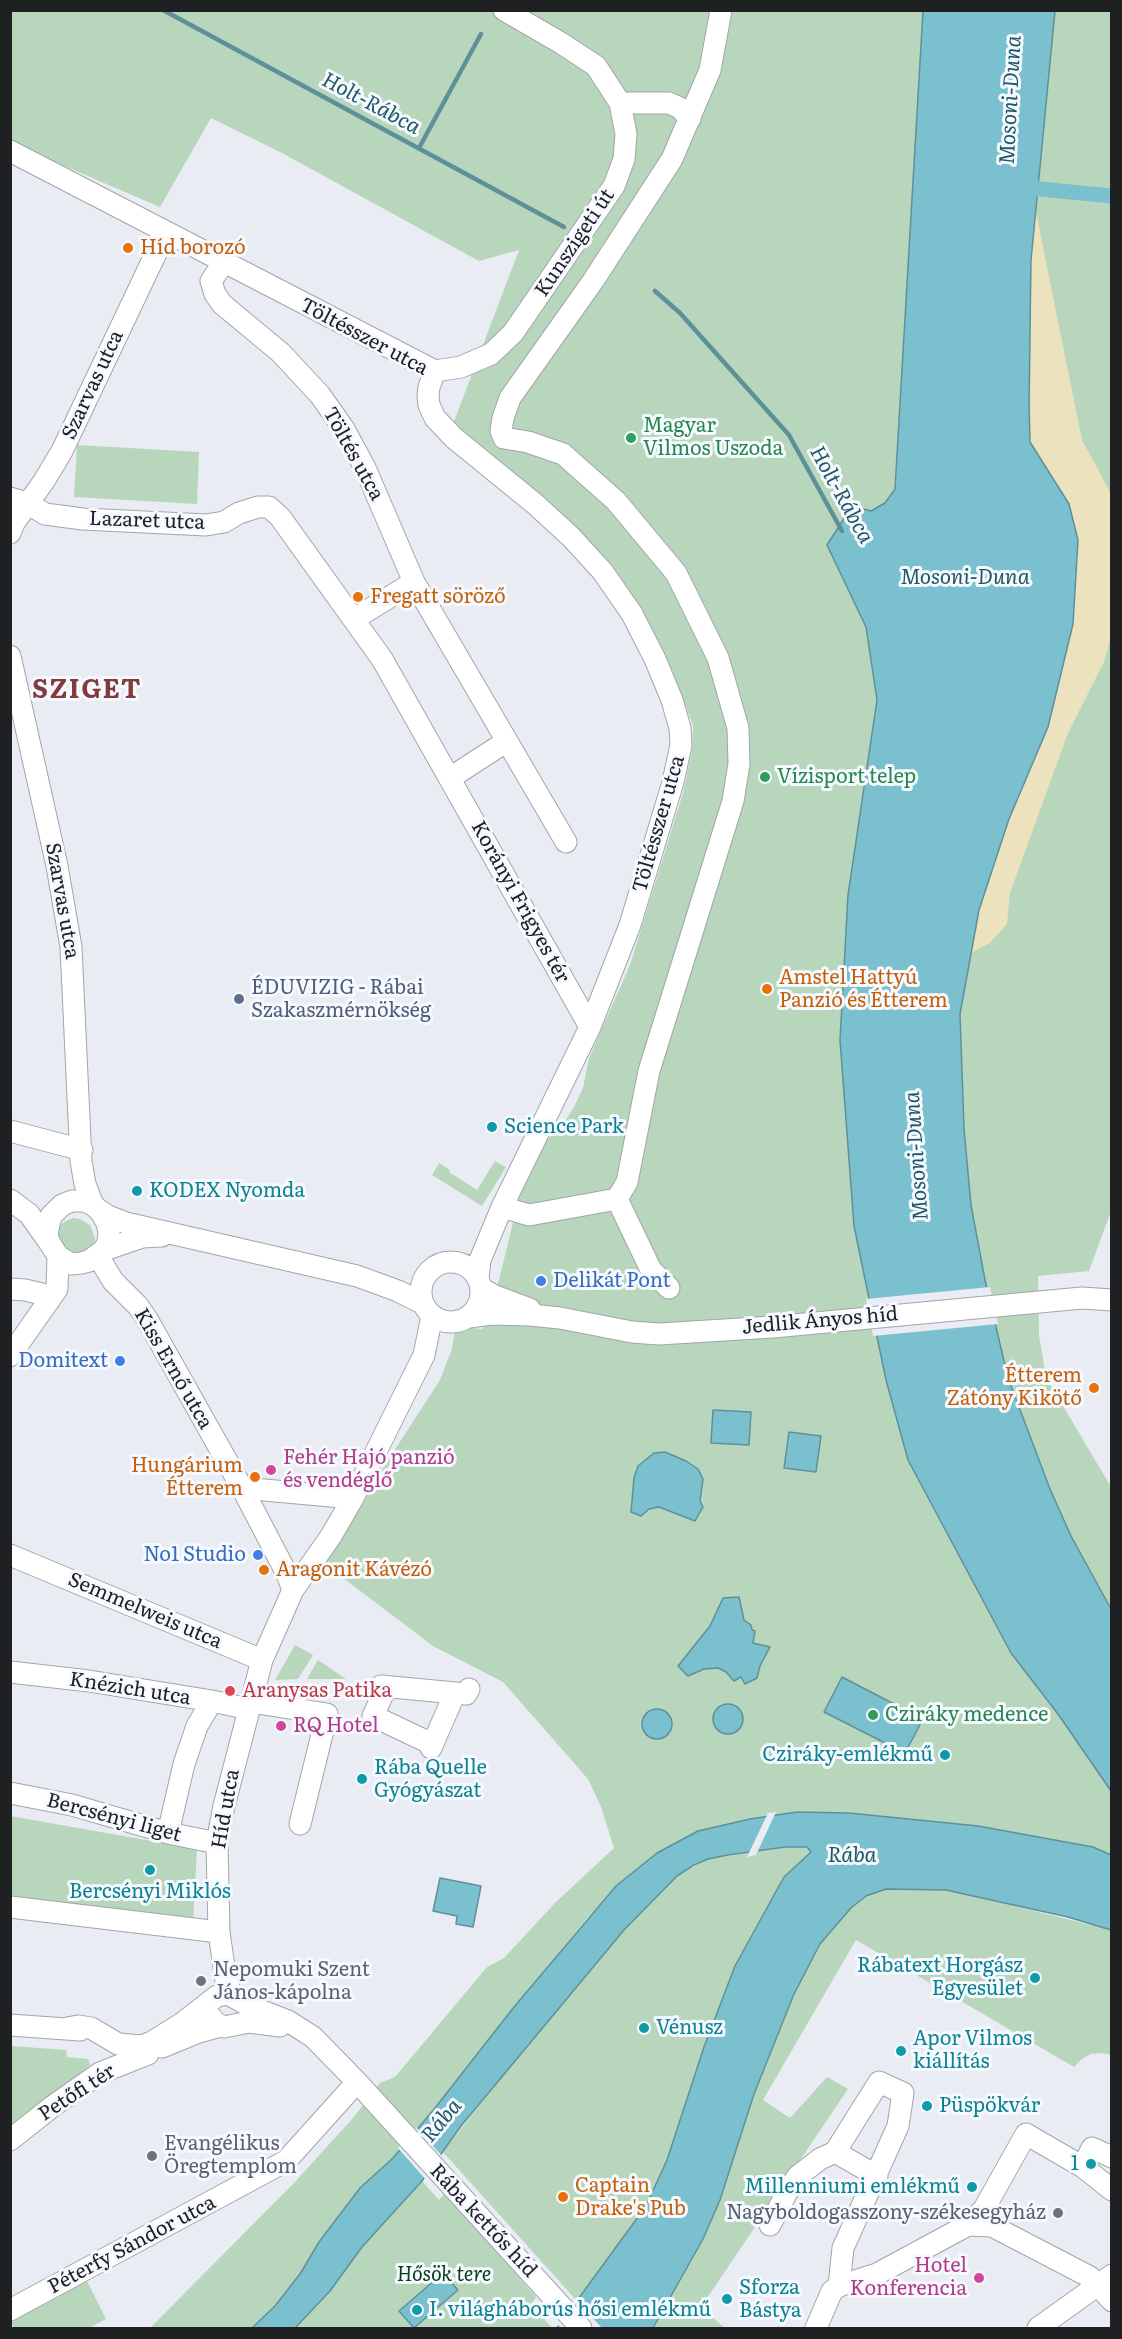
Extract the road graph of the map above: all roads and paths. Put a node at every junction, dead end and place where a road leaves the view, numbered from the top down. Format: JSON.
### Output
{"nodes":[{"id":1,"x":504,"y":10,"type":"edge"},
{"id":2,"x":721,"y":10,"type":"edge"},
{"id":3,"x":620,"y":103,"type":"junction"},
{"id":4,"x":690,"y":119,"type":"junction"},
{"id":5,"x":10,"y":151,"type":"edge"},
{"id":6,"x":166,"y":232,"type":"junction"},
{"id":7,"x":224,"y":262,"type":"junction"},
{"id":8,"x":435,"y":371,"type":"junction"},
{"id":9,"x":19,"y":500,"type":"edge"},
{"id":10,"x":10,"y":533,"type":"edge"},
{"id":11,"x":414,"y":582,"type":"junction"},
{"id":12,"x":354,"y":619,"type":"junction"},
{"id":13,"x":10,"y":656,"type":"edge"},
{"id":14,"x":507,"y":741,"type":"junction"},
{"id":15,"x":450,"y":778,"type":"junction"},
{"id":16,"x":566,"y":842,"type":"dead end"},
{"id":17,"x":590,"y":1027,"type":"junction"},
{"id":18,"x":10,"y":1131,"type":"edge"},
{"id":19,"x":82,"y":1150,"type":"junction"},
{"id":20,"x":10,"y":1193,"type":"edge"},
{"id":21,"x":617,"y":1199,"type":"junction"},
{"id":22,"x":10,"y":1200,"type":"edge"},
{"id":23,"x":60,"y":1206,"type":"junction"},
{"id":24,"x":502,"y":1207,"type":"junction"},
{"id":25,"x":96,"y":1208,"type":"junction"},
{"id":26,"x":184,"y":1236,"type":"junction"},
{"id":27,"x":53,"y":1249,"type":"junction"},
{"id":28,"x":101,"y":1253,"type":"junction"},
{"id":29,"x":441,"y":1265,"type":"junction"},
{"id":30,"x":357,"y":1276,"type":"junction"},
{"id":31,"x":479,"y":1283,"type":"junction"},
{"id":32,"x":669,"y":1288,"type":"dead end"},
{"id":33,"x":10,"y":1289,"type":"edge"},
{"id":34,"x":1112,"y":1300,"type":"edge"},
{"id":35,"x":49,"y":1301,"type":"junction"},
{"id":36,"x":427,"y":1310,"type":"junction"},
{"id":37,"x":466,"y":1318,"type":"junction"},
{"id":38,"x":560,"y":1318,"type":"junction"},
{"id":39,"x":10,"y":1356,"type":"edge"},
{"id":40,"x":418,"y":1367,"type":"junction"},
{"id":41,"x":242,"y":1488,"type":"junction"},
{"id":42,"x":353,"y":1498,"type":"junction"},
{"id":43,"x":10,"y":1539,"type":"edge"},
{"id":44,"x":19,"y":1559,"type":"edge"},
{"id":45,"x":293,"y":1590,"type":"junction"},
{"id":46,"x":262,"y":1660,"type":"junction"},
{"id":47,"x":10,"y":1672,"type":"edge"},
{"id":48,"x":212,"y":1701,"type":"junction"},
{"id":49,"x":250,"y":1706,"type":"junction"},
{"id":50,"x":432,"y":1746,"type":"joint"},
{"id":51,"x":10,"y":1793,"type":"edge"},
{"id":52,"x":300,"y":1824,"type":"dead end"},
{"id":53,"x":168,"y":1833,"type":"junction"},
{"id":54,"x":217,"y":1843,"type":"junction"},
{"id":55,"x":10,"y":1907,"type":"edge"},
{"id":56,"x":219,"y":1932,"type":"junction"},
{"id":57,"x":227,"y":1997,"type":"junction"},
{"id":58,"x":10,"y":2025,"type":"edge"},
{"id":59,"x":227,"y":2025,"type":"junction"},
{"id":60,"x":67,"y":2028,"type":"junction"},
{"id":61,"x":302,"y":2031,"type":"junction"},
{"id":62,"x":148,"y":2054,"type":"junction"},
{"id":63,"x":359,"y":2084,"type":"junction"},
{"id":64,"x":10,"y":2140,"type":"edge"},
{"id":65,"x":835,"y":2152,"type":"junction"},
{"id":66,"x":1112,"y":2157,"type":"edge"},
{"id":67,"x":1083,"y":2167,"type":"junction"},
{"id":68,"x":877,"y":2176,"type":"junction"},
{"id":69,"x":1112,"y":2190,"type":"edge"},
{"id":70,"x":770,"y":2225,"type":"dead end"},
{"id":71,"x":968,"y":2225,"type":"junction"},
{"id":72,"x":1104,"y":2280,"type":"edge"},
{"id":73,"x":839,"y":2286,"type":"junction"},
{"id":74,"x":1112,"y":2301,"type":"edge"},
{"id":75,"x":10,"y":2310,"type":"edge"},
{"id":76,"x":581,"y":2328,"type":"edge"},
{"id":77,"x":816,"y":2328,"type":"edge"},
{"id":78,"x":1038,"y":2328,"type":"edge"}],
"edges":[{"from":1,"to":3,"type":"street","name":"Kunszigeti út"},
{"from":2,"to":4,"type":"street"},
{"from":3,"to":4,"type":"street"},
{"from":3,"to":8,"type":"street","name":"Kunszigeti út"},
{"from":4,"to":21,"type":"street"},
{"from":5,"to":6,"type":"street","name":"Töltésszer utca"},
{"from":6,"to":7,"type":"street","name":"Töltésszer utca"},
{"from":6,"to":9,"type":"street","name":"Szarvas utca"},
{"from":7,"to":8,"type":"street","name":"Töltésszer utca"},
{"from":7,"to":11,"type":"street","name":"Töltés utca"},
{"from":8,"to":17,"type":"street","name":"Töltésszer utca"},
{"from":9,"to":10,"type":"street","name":"Szarvas utca"},
{"from":9,"to":12,"type":"street","name":"Lazaret utca"},
{"from":11,"to":12,"type":"street"},
{"from":11,"to":14,"type":"street"},
{"from":12,"to":15,"type":"street","name":"Korányi Frigyes tér"},
{"from":13,"to":19,"type":"street","name":"Szarvas utca"},
{"from":14,"to":15,"type":"street"},
{"from":14,"to":16,"type":"street"},
{"from":15,"to":17,"type":"street","name":"Korányi Frigyes tér"},
{"from":17,"to":24,"type":"street","name":"Töltésszer utca"},
{"from":18,"to":19,"type":"street"},
{"from":19,"to":23,"type":"street","name":"Szarvas utca"},
{"from":19,"to":25,"type":"street","name":"Szarvas utca"},
{"from":20,"to":23,"type":"street"},
{"from":21,"to":24,"type":"street"},
{"from":21,"to":32,"type":"street"},
{"from":22,"to":27,"type":"street"},
{"from":23,"to":25,"type":"street"},
{"from":23,"to":27,"type":"street"},
{"from":24,"to":29,"type":"street"},
{"from":24,"to":31,"type":"street"},
{"from":25,"to":26,"type":"street"},
{"from":25,"to":28,"type":"street"},
{"from":26,"to":28,"type":"street"},
{"from":26,"to":30,"type":"street"},
{"from":27,"to":28,"type":"street"},
{"from":27,"to":35,"type":"street"},
{"from":28,"to":41,"type":"street","name":"Kiss Ernő utca"},
{"from":29,"to":30,"type":"street"},
{"from":29,"to":31,"type":"street"},
{"from":29,"to":36,"type":"street"},
{"from":30,"to":36,"type":"street"},
{"from":31,"to":37,"type":"street"},
{"from":31,"to":38,"type":"street","name":"Jedlik Ányos híd"},
{"from":33,"to":35,"type":"street"},
{"from":34,"to":38,"type":"street","name":"Jedlik Ányos híd"},
{"from":35,"to":39,"type":"street"},
{"from":36,"to":37,"type":"street"},
{"from":36,"to":40,"type":"street"},
{"from":37,"to":38,"type":"street","name":"Jedlik Ányos híd"},
{"from":37,"to":40,"type":"street"},
{"from":40,"to":42,"type":"street"},
{"from":41,"to":42,"type":"street"},
{"from":41,"to":45,"type":"street","name":"Kiss Ernő utca"},
{"from":42,"to":45,"type":"street"},
{"from":43,"to":44,"type":"street","name":"Semmelweis utca"},
{"from":44,"to":46,"type":"street","name":"Semmelweis utca"},
{"from":45,"to":46,"type":"street"},
{"from":46,"to":49,"type":"street","name":"Híd utca"},
{"from":47,"to":48,"type":"street","name":"Knézich utca"},
{"from":48,"to":49,"type":"street","name":"Knézich utca"},
{"from":48,"to":53,"type":"street"},
{"from":49,"to":52,"type":"street","name":"Knézich utca"},
{"from":49,"to":54,"type":"street","name":"Híd utca"},
{"from":50,"to":50,"type":"street"},
{"from":51,"to":53,"type":"street","name":"Bercsényi liget"},
{"from":53,"to":54,"type":"street","name":"Bercsényi liget"},
{"from":54,"to":56,"type":"street","name":"Híd utca"},
{"from":55,"to":56,"type":"street"},
{"from":56,"to":57,"type":"street","name":"Híd utca"},
{"from":57,"to":59,"type":"street"},
{"from":57,"to":59,"type":"street","name":"Híd utca"},
{"from":57,"to":60,"type":"street"},
{"from":57,"to":61,"type":"street","name":"Rába kettős híd"},
{"from":58,"to":60,"type":"street"},
{"from":59,"to":61,"type":"street","name":"Petőfi tér"},
{"from":59,"to":62,"type":"street","name":"Petőfi tér"},
{"from":60,"to":62,"type":"street"},
{"from":61,"to":63,"type":"street","name":"Rába kettős híd"},
{"from":62,"to":64,"type":"street","name":"Petőfi tér"},
{"from":63,"to":75,"type":"street","name":"Péterfy Sándor utca"},
{"from":63,"to":76,"type":"street","name":"Rába kettős híd"},
{"from":65,"to":68,"type":"street"},
{"from":65,"to":68,"type":"street"},
{"from":65,"to":70,"type":"street"},
{"from":66,"to":67,"type":"street"},
{"from":67,"to":69,"type":"street"},
{"from":67,"to":71,"type":"street"},
{"from":68,"to":73,"type":"street"},
{"from":71,"to":72,"type":"street"},
{"from":71,"to":73,"type":"street"},
{"from":72,"to":74,"type":"street"},
{"from":72,"to":78,"type":"street"},
{"from":73,"to":77,"type":"street"}]}
